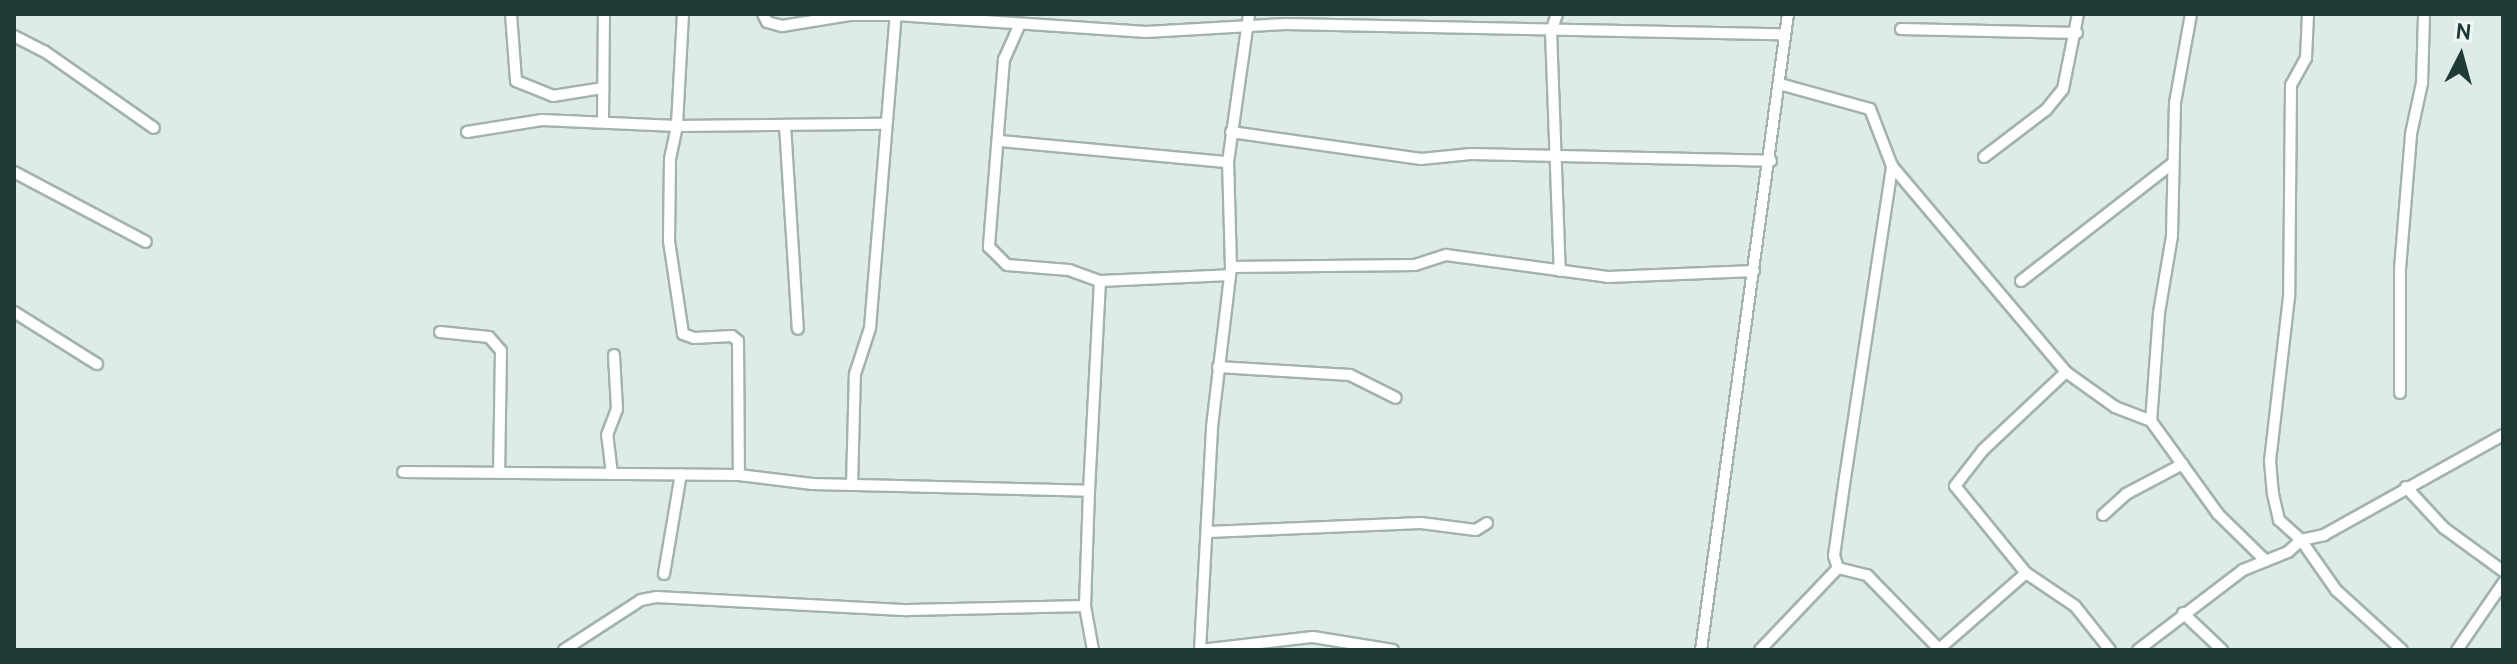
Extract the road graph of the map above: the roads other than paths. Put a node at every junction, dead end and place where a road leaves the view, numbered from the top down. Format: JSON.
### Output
{"nodes":[{"id":1,"x":511,"y":14,"type":"edge"},
{"id":2,"x":604,"y":14,"type":"edge"},
{"id":3,"x":683,"y":14,"type":"edge"},
{"id":4,"x":763,"y":14,"type":"edge"},
{"id":5,"x":1557,"y":14,"type":"edge"},
{"id":6,"x":1788,"y":14,"type":"edge"},
{"id":7,"x":2078,"y":14,"type":"edge"},
{"id":8,"x":2191,"y":14,"type":"edge"},
{"id":9,"x":2308,"y":14,"type":"edge"},
{"id":10,"x":2424,"y":14,"type":"edge"},
{"id":11,"x":896,"y":15,"type":"edge"},
{"id":12,"x":1249,"y":19,"type":"edge"},
{"id":13,"x":1019,"y":26,"type":"junction"},
{"id":14,"x":1901,"y":29,"type":"dead end"},
{"id":15,"x":1551,"y":31,"type":"junction"},
{"id":16,"x":2077,"y":33,"type":"junction"},
{"id":17,"x":1784,"y":34,"type":"junction"},
{"id":18,"x":14,"y":36,"type":"edge"},
{"id":19,"x":1780,"y":84,"type":"junction"},
{"id":20,"x":603,"y":88,"type":"junction"},
{"id":21,"x":603,"y":122,"type":"junction"},
{"id":22,"x":884,"y":124,"type":"junction"},
{"id":23,"x":785,"y":125,"type":"junction"},
{"id":24,"x":677,"y":126,"type":"junction"},
{"id":25,"x":154,"y":128,"type":"dead end"},
{"id":26,"x":467,"y":132,"type":"dead end"},
{"id":27,"x":1231,"y":132,"type":"junction"},
{"id":28,"x":1000,"y":141,"type":"junction"},
{"id":29,"x":1553,"y":157,"type":"junction"},
{"id":30,"x":1984,"y":157,"type":"dead end"},
{"id":31,"x":1771,"y":161,"type":"junction"},
{"id":32,"x":1228,"y":162,"type":"junction"},
{"id":33,"x":2173,"y":163,"type":"junction"},
{"id":34,"x":1892,"y":166,"type":"junction"},
{"id":35,"x":14,"y":172,"type":"edge"},
{"id":36,"x":146,"y":242,"type":"dead end"},
{"id":37,"x":1230,"y":271,"type":"junction"},
{"id":38,"x":1560,"y":271,"type":"junction"},
{"id":39,"x":1754,"y":271,"type":"junction"},
{"id":40,"x":1100,"y":281,"type":"junction"},
{"id":41,"x":2021,"y":281,"type":"dead end"},
{"id":42,"x":14,"y":312,"type":"edge"},
{"id":43,"x":798,"y":329,"type":"dead end"},
{"id":44,"x":440,"y":332,"type":"dead end"},
{"id":45,"x":614,"y":355,"type":"dead end"},
{"id":46,"x":97,"y":364,"type":"dead end"},
{"id":47,"x":1218,"y":367,"type":"junction"},
{"id":48,"x":2066,"y":372,"type":"junction"},
{"id":49,"x":2400,"y":393,"type":"dead end"},
{"id":50,"x":1396,"y":398,"type":"dead end"},
{"id":51,"x":2151,"y":421,"type":"junction"},
{"id":52,"x":2503,"y":435,"type":"edge"},
{"id":53,"x":2183,"y":464,"type":"junction"},
{"id":54,"x":403,"y":472,"type":"dead end"},
{"id":55,"x":499,"y":473,"type":"junction"},
{"id":56,"x":612,"y":474,"type":"junction"},
{"id":57,"x":681,"y":474,"type":"junction"},
{"id":58,"x":739,"y":475,"type":"junction"},
{"id":59,"x":852,"y":485,"type":"junction"},
{"id":60,"x":2406,"y":487,"type":"junction"},
{"id":61,"x":1089,"y":491,"type":"junction"},
{"id":62,"x":2103,"y":515,"type":"dead end"},
{"id":63,"x":1487,"y":523,"type":"dead end"},
{"id":64,"x":1208,"y":532,"type":"junction"},
{"id":65,"x":2301,"y":540,"type":"junction"},
{"id":66,"x":2266,"y":561,"type":"junction"},
{"id":67,"x":1838,"y":568,"type":"junction"},
{"id":68,"x":2503,"y":571,"type":"edge"},
{"id":69,"x":2026,"y":573,"type":"junction"},
{"id":70,"x":664,"y":574,"type":"dead end"},
{"id":71,"x":2503,"y":583,"type":"edge"},
{"id":72,"x":1085,"y":606,"type":"junction"},
{"id":73,"x":2183,"y":613,"type":"junction"},
{"id":74,"x":1267,"y":646,"type":"edge"},
{"id":75,"x":564,"y":650,"type":"edge"},
{"id":76,"x":1093,"y":650,"type":"edge"},
{"id":77,"x":1200,"y":650,"type":"edge"},
{"id":78,"x":1393,"y":650,"type":"edge"},
{"id":79,"x":1701,"y":650,"type":"edge"},
{"id":80,"x":1760,"y":650,"type":"edge"},
{"id":81,"x":1939,"y":650,"type":"edge"},
{"id":82,"x":2110,"y":650,"type":"edge"},
{"id":83,"x":2138,"y":650,"type":"edge"},
{"id":84,"x":2222,"y":650,"type":"edge"},
{"id":85,"x":2402,"y":650,"type":"edge"},
{"id":86,"x":2457,"y":650,"type":"edge"}],
"edges":[{"from":1,"to":20,"type":"street"},
{"from":2,"to":20,"type":"street"},
{"from":3,"to":24,"type":"street"},
{"from":4,"to":11,"type":"street"},
{"from":5,"to":15,"type":"street"},
{"from":6,"to":17,"type":"street"},
{"from":7,"to":16,"type":"street"},
{"from":8,"to":33,"type":"street"},
{"from":9,"to":65,"type":"street"},
{"from":10,"to":49,"type":"street"},
{"from":11,"to":13,"type":"street"},
{"from":11,"to":22,"type":"street"},
{"from":12,"to":13,"type":"street"},
{"from":12,"to":15,"type":"street"},
{"from":12,"to":27,"type":"street"},
{"from":13,"to":28,"type":"street"},
{"from":14,"to":16,"type":"street"},
{"from":15,"to":17,"type":"street"},
{"from":15,"to":29,"type":"street"},
{"from":16,"to":30,"type":"street"},
{"from":17,"to":19,"type":"street"},
{"from":18,"to":25,"type":"street"},
{"from":19,"to":31,"type":"street"},
{"from":19,"to":34,"type":"street"},
{"from":20,"to":21,"type":"street"},
{"from":21,"to":24,"type":"street"},
{"from":21,"to":26,"type":"street"},
{"from":22,"to":23,"type":"street"},
{"from":22,"to":59,"type":"street"},
{"from":23,"to":24,"type":"street"},
{"from":23,"to":43,"type":"street"},
{"from":24,"to":58,"type":"street"},
{"from":27,"to":29,"type":"street"},
{"from":27,"to":32,"type":"street"},
{"from":28,"to":32,"type":"street"},
{"from":28,"to":40,"type":"street"},
{"from":29,"to":31,"type":"street"},
{"from":29,"to":38,"type":"street"},
{"from":31,"to":39,"type":"street"},
{"from":32,"to":37,"type":"street"},
{"from":33,"to":41,"type":"street"},
{"from":33,"to":51,"type":"street"},
{"from":34,"to":48,"type":"street"},
{"from":34,"to":67,"type":"street"},
{"from":35,"to":36,"type":"street"},
{"from":37,"to":38,"type":"street"},
{"from":37,"to":40,"type":"street"},
{"from":37,"to":47,"type":"street"},
{"from":38,"to":39,"type":"street"},
{"from":39,"to":79,"type":"street"},
{"from":40,"to":61,"type":"street"},
{"from":42,"to":46,"type":"street"},
{"from":44,"to":55,"type":"street"},
{"from":45,"to":56,"type":"street"},
{"from":47,"to":50,"type":"street"},
{"from":47,"to":64,"type":"street"},
{"from":48,"to":51,"type":"street"},
{"from":48,"to":69,"type":"street"},
{"from":51,"to":53,"type":"street"},
{"from":52,"to":60,"type":"street"},
{"from":53,"to":62,"type":"street"},
{"from":53,"to":66,"type":"street"},
{"from":54,"to":55,"type":"street"},
{"from":55,"to":56,"type":"street"},
{"from":56,"to":57,"type":"street"},
{"from":57,"to":58,"type":"street"},
{"from":57,"to":70,"type":"street"},
{"from":58,"to":59,"type":"street"},
{"from":59,"to":61,"type":"street"},
{"from":60,"to":65,"type":"street"},
{"from":60,"to":68,"type":"street"},
{"from":61,"to":72,"type":"street"},
{"from":63,"to":64,"type":"street"},
{"from":64,"to":77,"type":"street"},
{"from":65,"to":66,"type":"street"},
{"from":65,"to":85,"type":"street"},
{"from":66,"to":73,"type":"street"},
{"from":67,"to":80,"type":"street"},
{"from":67,"to":81,"type":"street"},
{"from":69,"to":81,"type":"street"},
{"from":69,"to":82,"type":"street"},
{"from":71,"to":86,"type":"street"},
{"from":72,"to":75,"type":"street"},
{"from":72,"to":76,"type":"street"},
{"from":73,"to":83,"type":"street"},
{"from":73,"to":84,"type":"street"},
{"from":74,"to":77,"type":"street"},
{"from":74,"to":78,"type":"street"}]}
